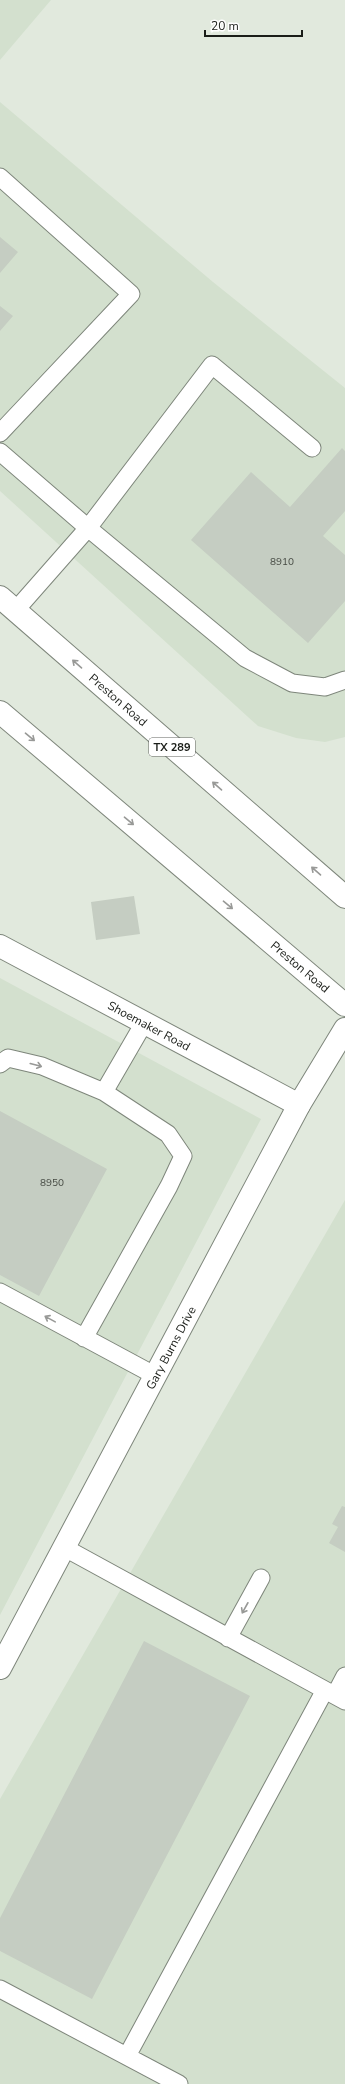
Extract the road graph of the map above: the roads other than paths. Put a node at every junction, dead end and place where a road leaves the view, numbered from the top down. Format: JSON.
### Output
{"nodes":[{"id":1,"x":0,"y":177,"type":"edge"},
{"id":2,"x":0,"y":433,"type":"edge"},
{"id":3,"x":312,"y":448,"type":"dead end"},
{"id":4,"x":0,"y":452,"type":"edge"},
{"id":5,"x":88,"y":528,"type":"junction"},
{"id":6,"x":8,"y":604,"type":"edge"},
{"id":7,"x":345,"y":680,"type":"edge"},
{"id":8,"x":0,"y":712,"type":"edge"},
{"id":9,"x":345,"y":897,"type":"edge"},
{"id":10,"x":0,"y":946,"type":"edge"},
{"id":11,"x":345,"y":1005,"type":"edge"},
{"id":12,"x":144,"y":1022,"type":"junction"},
{"id":13,"x":345,"y":1030,"type":"edge"},
{"id":14,"x":0,"y":1064,"type":"edge"},
{"id":15,"x":104,"y":1092,"type":"junction"},
{"id":16,"x":299,"y":1105,"type":"junction"},
{"id":17,"x":0,"y":1292,"type":"edge"},
{"id":18,"x":84,"y":1338,"type":"junction"},
{"id":19,"x":156,"y":1376,"type":"junction"},
{"id":20,"x":65,"y":1548,"type":"junction"},
{"id":21,"x":261,"y":1578,"type":"dead end"},
{"id":22,"x":228,"y":1638,"type":"junction"},
{"id":23,"x":0,"y":1668,"type":"edge"},
{"id":24,"x":345,"y":1676,"type":"edge"},
{"id":25,"x":335,"y":1695,"type":"edge"},
{"id":26,"x":0,"y":1989,"type":"edge"},
{"id":27,"x":127,"y":2056,"type":"junction"},
{"id":28,"x":179,"y":2084,"type":"edge"}],
"edges":[{"from":1,"to":2,"type":"lane"},
{"from":3,"to":5,"type":"lane"},
{"from":4,"to":5,"type":"lane"},
{"from":5,"to":6,"type":"lane"},
{"from":5,"to":7,"type":"lane"},
{"from":9,"to":6,"type":"street","name":"Preston Road","number":"TX 289","one_way":true},
{"from":8,"to":11,"type":"street","name":"Preston Road","one_way":true},
{"from":10,"to":12,"type":"street","name":"Shoemaker Road"},
{"from":12,"to":15,"type":"lane"},
{"from":12,"to":16,"type":"street","name":"Shoemaker Road"},
{"from":13,"to":16,"type":"street","name":"Gary Burns Drive"},
{"from":14,"to":15,"type":"lane","one_way":true},
{"from":15,"to":18,"type":"lane"},
{"from":16,"to":19,"type":"street","name":"Gary Burns Drive"},
{"from":18,"to":17,"type":"lane","one_way":true},
{"from":18,"to":19,"type":"lane"},
{"from":19,"to":20,"type":"street","name":"Gary Burns Drive"},
{"from":20,"to":22,"type":"lane"},
{"from":20,"to":23,"type":"street","name":"Gary Burns Drive"},
{"from":21,"to":22,"type":"lane","one_way":true},
{"from":22,"to":25,"type":"lane"},
{"from":24,"to":25,"type":"lane"},
{"from":25,"to":27,"type":"lane"},
{"from":26,"to":27,"type":"lane"},
{"from":27,"to":28,"type":"lane"}]}
